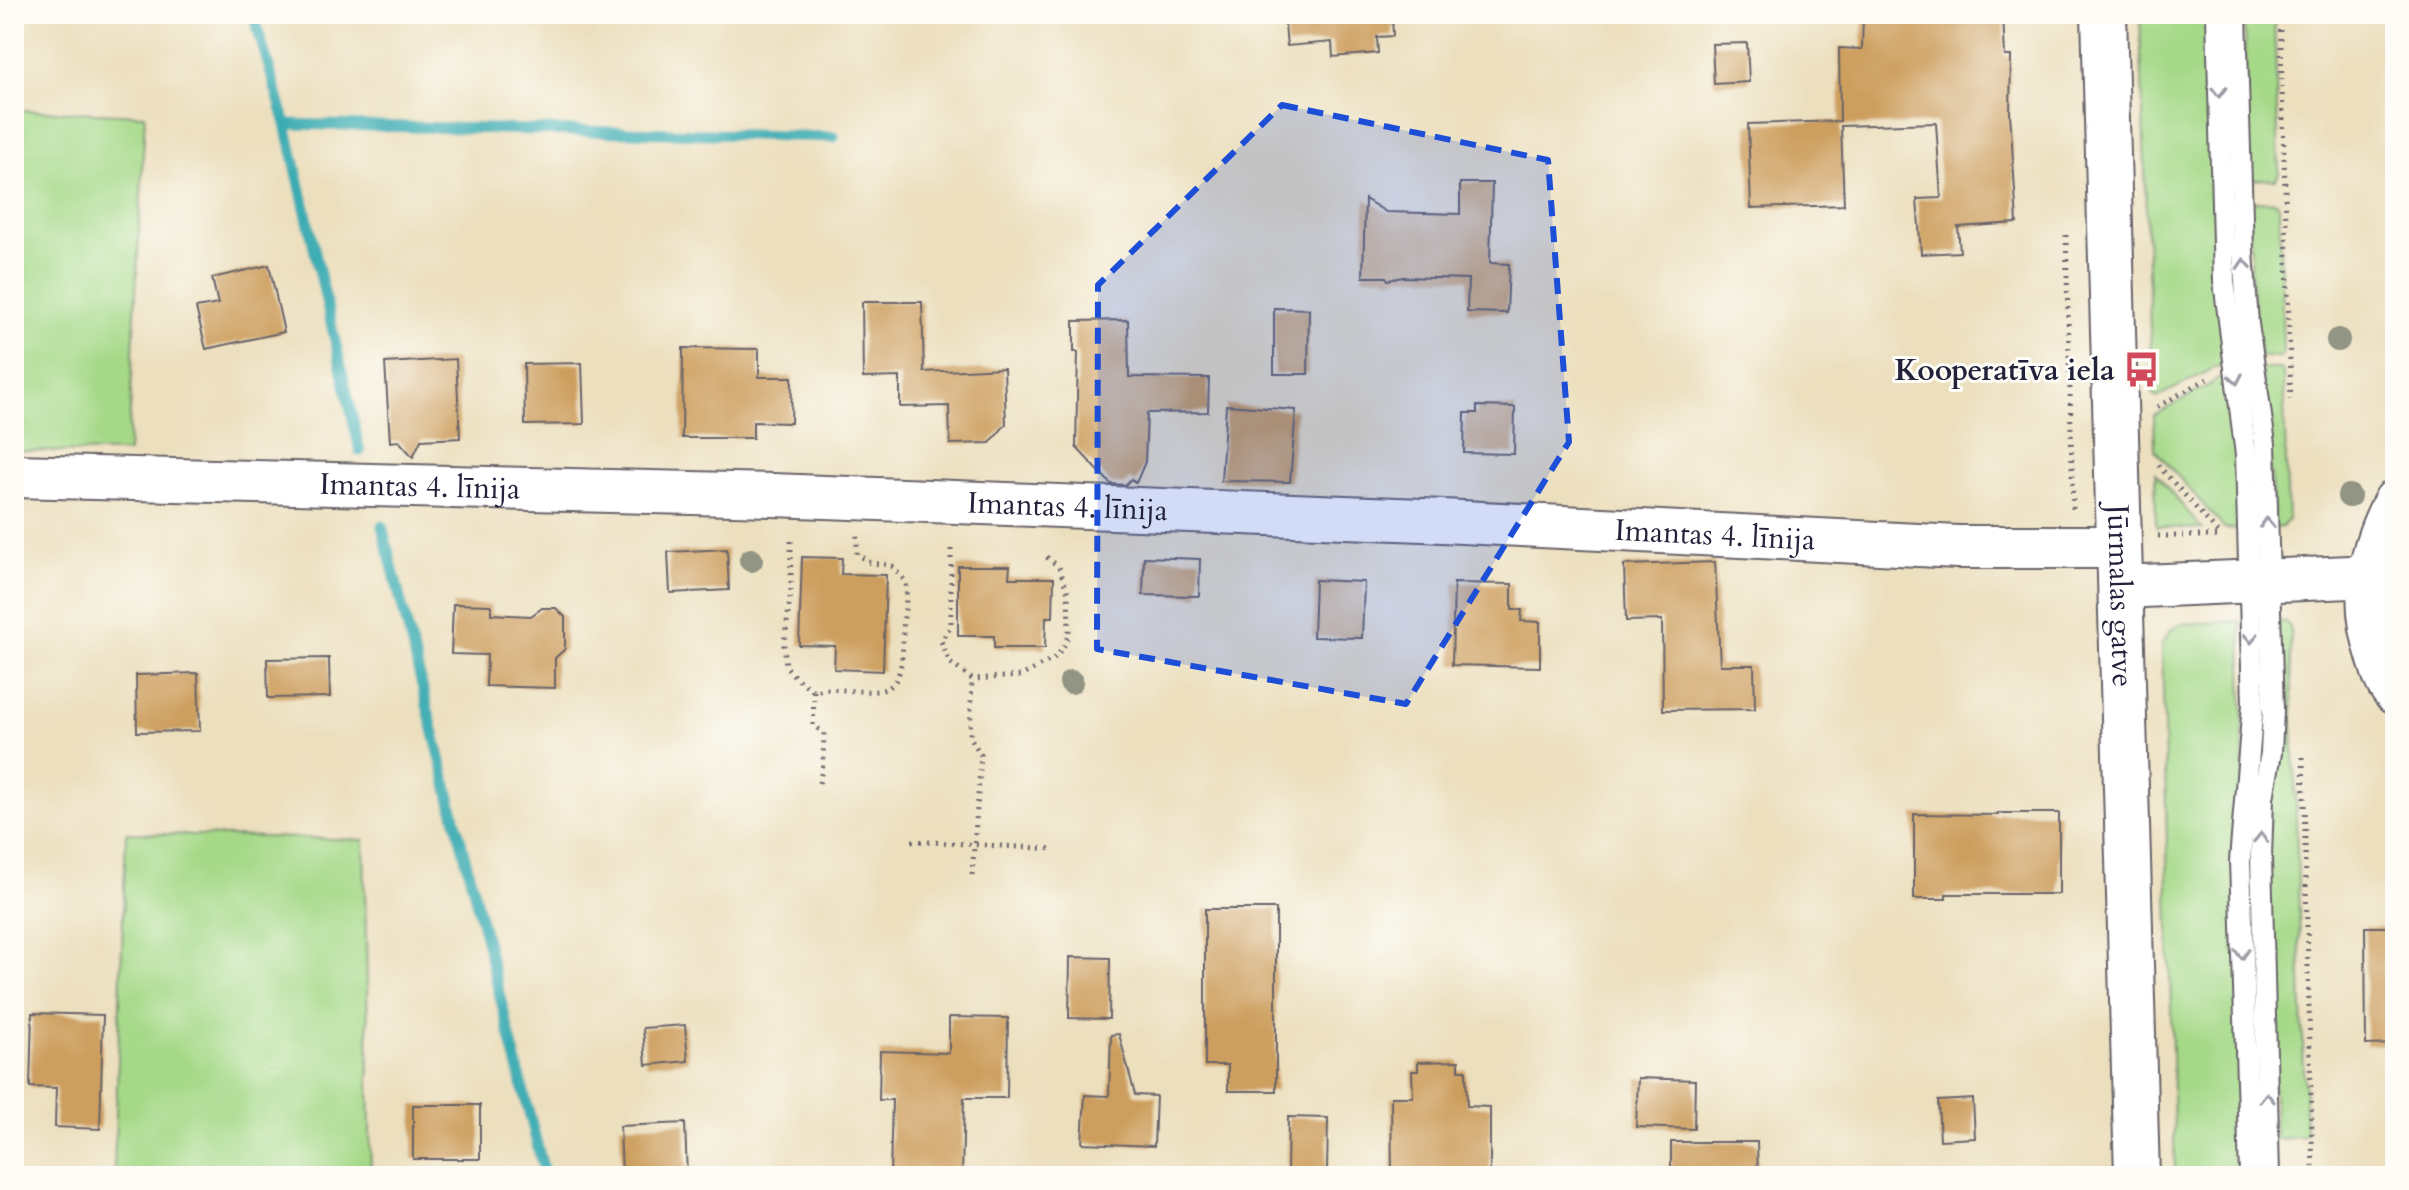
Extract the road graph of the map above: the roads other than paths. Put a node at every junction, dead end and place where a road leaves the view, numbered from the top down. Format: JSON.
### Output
{"nodes":[{"id":1,"x":2104,"y":14,"type":"edge"},
{"id":2,"x":2217,"y":14,"type":"edge"},
{"id":3,"x":2236,"y":14,"type":"edge"},
{"id":4,"x":14,"y":476,"type":"edge"},
{"id":5,"x":2395,"y":501,"type":"edge"},
{"id":6,"x":2120,"y":567,"type":"junction"},
{"id":7,"x":2382,"y":576,"type":"edge"},
{"id":8,"x":2259,"y":581,"type":"junction"},
{"id":9,"x":2395,"y":693,"type":"edge"},
{"id":10,"x":2137,"y":1176,"type":"edge"},
{"id":11,"x":2250,"y":1176,"type":"edge"},
{"id":12,"x":2269,"y":1176,"type":"edge"}],
"edges":[{"from":1,"to":6,"type":"main road","name":"Jūrmalas gatve"},
{"from":2,"to":8,"type":"lane","one_way":true},
{"from":8,"to":3,"type":"lane","one_way":true},
{"from":4,"to":6,"type":"street","name":"Imantas 4. līnija"},
{"from":5,"to":7,"type":"street"},
{"from":6,"to":8,"type":"street"},
{"from":6,"to":10,"type":"main road","name":"Jūrmalas gatve"},
{"from":7,"to":8,"type":"street"},
{"from":7,"to":9,"type":"street"},
{"from":8,"to":11,"type":"lane","one_way":true},
{"from":12,"to":8,"type":"lane","one_way":true}]}
